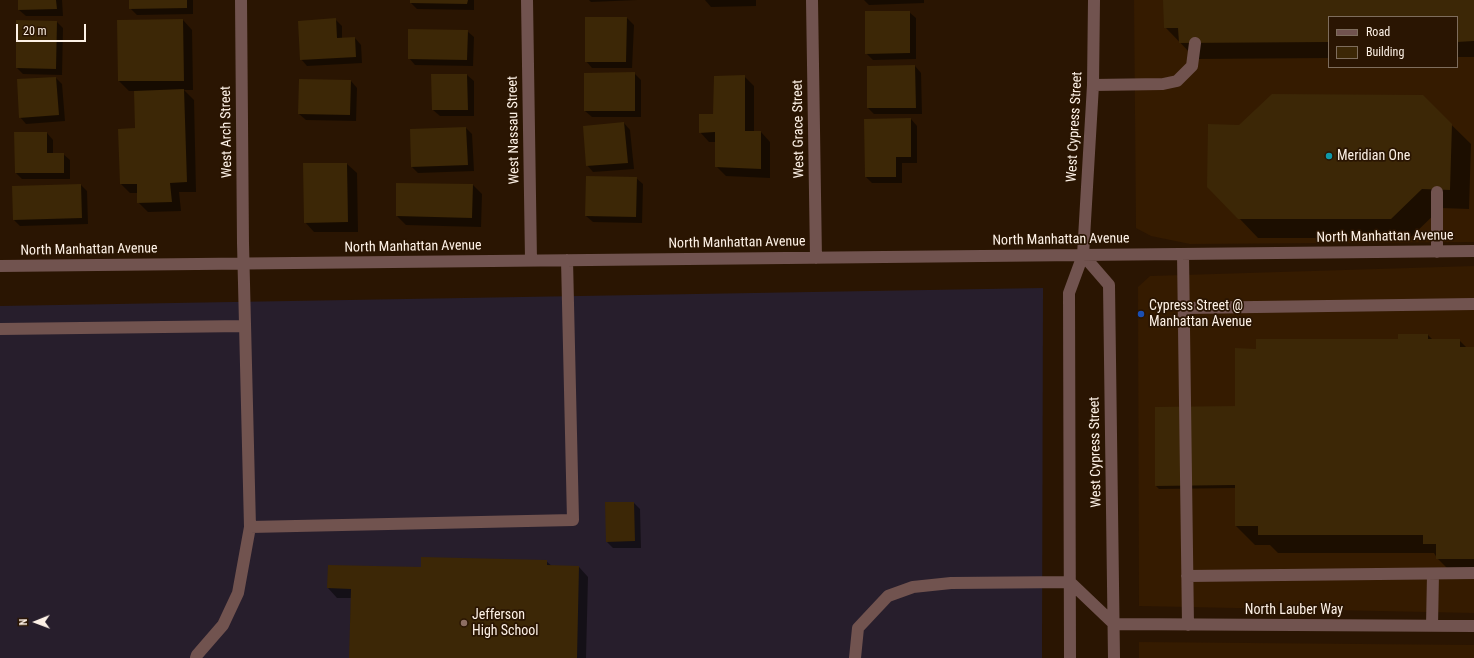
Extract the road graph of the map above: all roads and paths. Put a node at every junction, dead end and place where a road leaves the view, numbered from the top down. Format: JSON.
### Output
{"nodes":[{"id":1,"x":240,"y":0,"type":"edge"},
{"id":2,"x":527,"y":0,"type":"edge"},
{"id":3,"x":812,"y":0,"type":"edge"},
{"id":4,"x":1094,"y":0,"type":"edge"},
{"id":5,"x":1195,"y":43,"type":"dead end"},
{"id":6,"x":1093,"y":85,"type":"junction"},
{"id":7,"x":1437,"y":192,"type":"dead end"},
{"id":8,"x":1474,"y":251,"type":"edge"},
{"id":9,"x":1437,"y":252,"type":"junction"},
{"id":10,"x":1183,"y":254,"type":"junction"},
{"id":11,"x":1083,"y":255,"type":"junction"},
{"id":12,"x":816,"y":258,"type":"junction"},
{"id":13,"x":531,"y":260,"type":"junction"},
{"id":14,"x":567,"y":260,"type":"junction"},
{"id":15,"x":244,"y":263,"type":"junction"},
{"id":16,"x":0,"y":266,"type":"edge"},
{"id":17,"x":1474,"y":304,"type":"edge"},
{"id":18,"x":1183,"y":308,"type":"junction"},
{"id":19,"x":245,"y":326,"type":"junction"},
{"id":20,"x":0,"y":329,"type":"edge"},
{"id":21,"x":250,"y":527,"type":"junction"},
{"id":22,"x":1474,"y":573,"type":"edge"},
{"id":23,"x":1433,"y":574,"type":"junction"},
{"id":24,"x":1187,"y":576,"type":"junction"},
{"id":25,"x":1070,"y":582,"type":"junction"},
{"id":26,"x":1114,"y":624,"type":"junction"},
{"id":27,"x":1188,"y":625,"type":"junction"},
{"id":28,"x":1432,"y":626,"type":"junction"},
{"id":29,"x":1474,"y":626,"type":"edge"},
{"id":30,"x":196,"y":658,"type":"edge"},
{"id":31,"x":855,"y":658,"type":"edge"},
{"id":32,"x":1070,"y":658,"type":"edge"},
{"id":33,"x":1114,"y":658,"type":"edge"}],
"edges":[{"from":1,"to":15,"type":"street","name":"West Arch Street"},
{"from":2,"to":13,"type":"street","name":"West Nassau Street"},
{"from":3,"to":12,"type":"street","name":"West Grace Street"},
{"from":4,"to":6,"type":"street","name":"West Cypress Street"},
{"from":5,"to":6,"type":"street"},
{"from":6,"to":11,"type":"street","name":"West Cypress Street"},
{"from":7,"to":9,"type":"street"},
{"from":8,"to":9,"type":"street","name":"North Manhattan Avenue"},
{"from":9,"to":10,"type":"street","name":"North Manhattan Avenue"},
{"from":10,"to":11,"type":"street","name":"North Manhattan Avenue"},
{"from":10,"to":18,"type":"street"},
{"from":11,"to":12,"type":"street","name":"North Manhattan Avenue"},
{"from":11,"to":25,"type":"street","name":"West Cypress Street"},
{"from":11,"to":26,"type":"street","name":"West Cypress Street"},
{"from":12,"to":14,"type":"street","name":"North Manhattan Avenue"},
{"from":13,"to":14,"type":"street","name":"North Manhattan Avenue"},
{"from":13,"to":15,"type":"street","name":"North Manhattan Avenue"},
{"from":14,"to":21,"type":"street"},
{"from":15,"to":16,"type":"street","name":"North Manhattan Avenue"},
{"from":15,"to":19,"type":"street","name":"West Arch Street"},
{"from":17,"to":18,"type":"street"},
{"from":18,"to":24,"type":"street"},
{"from":19,"to":20,"type":"street"},
{"from":19,"to":21,"type":"street","name":"West Arch Street"},
{"from":21,"to":30,"type":"street","name":"West Arch Street"},
{"from":22,"to":23,"type":"street"},
{"from":23,"to":24,"type":"street"},
{"from":23,"to":28,"type":"street"},
{"from":24,"to":27,"type":"street"},
{"from":25,"to":26,"type":"street"},
{"from":25,"to":31,"type":"street"},
{"from":25,"to":32,"type":"street","name":"West Cypress Street"},
{"from":26,"to":27,"type":"street","name":"North Lauber Way"},
{"from":26,"to":33,"type":"street","name":"West Cypress Street"},
{"from":27,"to":28,"type":"street","name":"North Lauber Way"},
{"from":28,"to":29,"type":"street","name":"North Lauber Way"}]}
